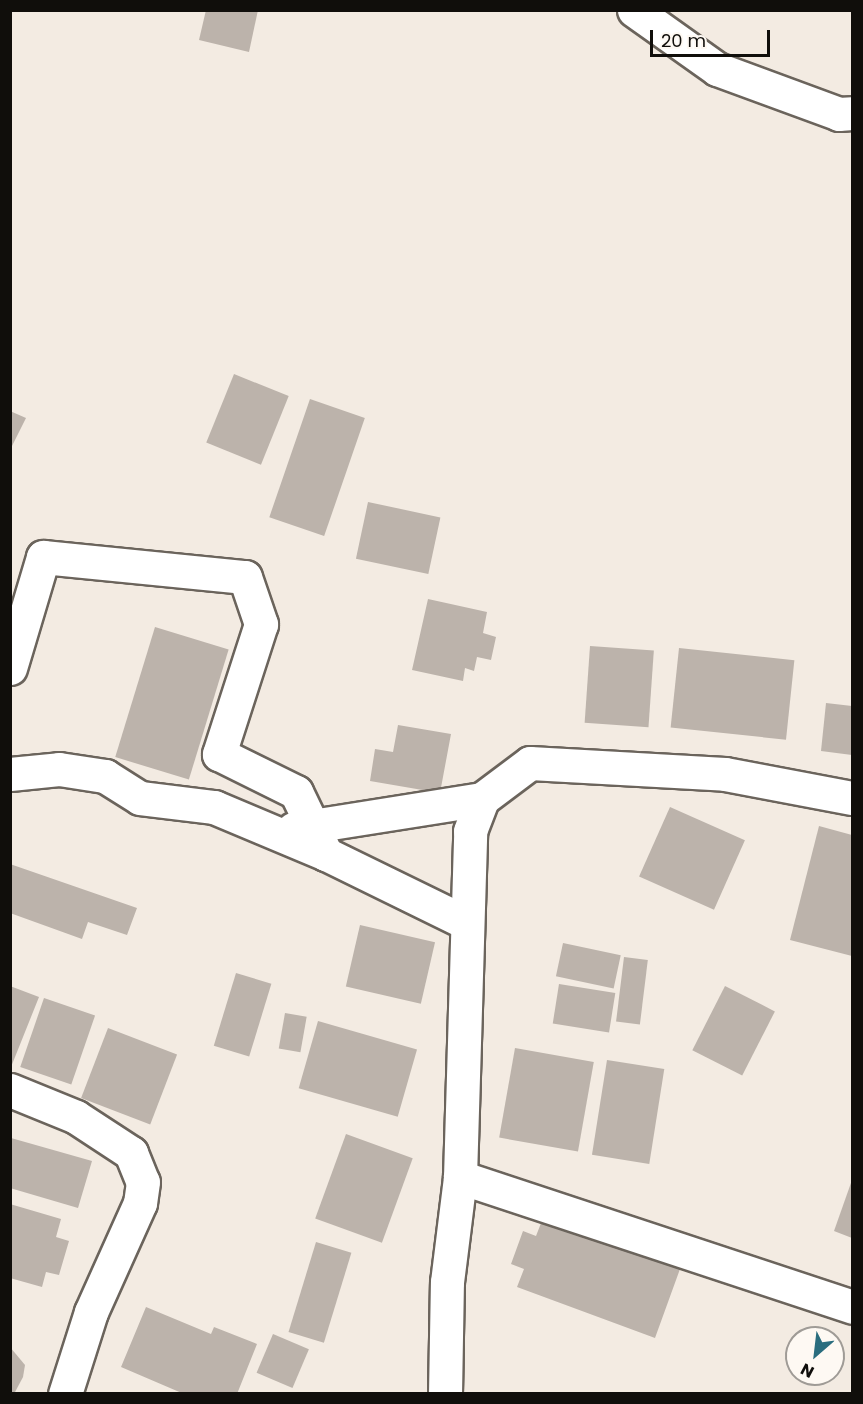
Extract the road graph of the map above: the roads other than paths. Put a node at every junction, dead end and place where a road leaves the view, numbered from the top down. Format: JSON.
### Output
{"nodes":[{"id":1,"x":634,"y":10,"type":"edge"},
{"id":2,"x":852,"y":113,"type":"edge"},
{"id":3,"x":10,"y":668,"type":"edge"},
{"id":4,"x":10,"y":774,"type":"edge"},
{"id":5,"x":482,"y":798,"type":"junction"},
{"id":6,"x":852,"y":798,"type":"edge"},
{"id":7,"x":311,"y":824,"type":"junction"},
{"id":8,"x":277,"y":834,"type":"junction"},
{"id":9,"x":326,"y":854,"type":"junction"},
{"id":10,"x":465,"y":922,"type":"junction"},
{"id":11,"x":10,"y":1090,"type":"edge"},
{"id":12,"x":460,"y":1177,"type":"junction"},
{"id":13,"x":852,"y":1307,"type":"edge"},
{"id":14,"x":65,"y":1394,"type":"edge"},
{"id":15,"x":446,"y":1394,"type":"edge"}],
"edges":[{"from":1,"to":2,"type":"street"},
{"from":3,"to":7,"type":"street"},
{"from":4,"to":8,"type":"street"},
{"from":5,"to":6,"type":"street"},
{"from":5,"to":7,"type":"street"},
{"from":5,"to":10,"type":"street"},
{"from":7,"to":8,"type":"street"},
{"from":7,"to":9,"type":"street"},
{"from":8,"to":9,"type":"street"},
{"from":9,"to":10,"type":"street"},
{"from":10,"to":12,"type":"street"},
{"from":11,"to":14,"type":"street"},
{"from":12,"to":13,"type":"street"},
{"from":12,"to":15,"type":"street"}]}
